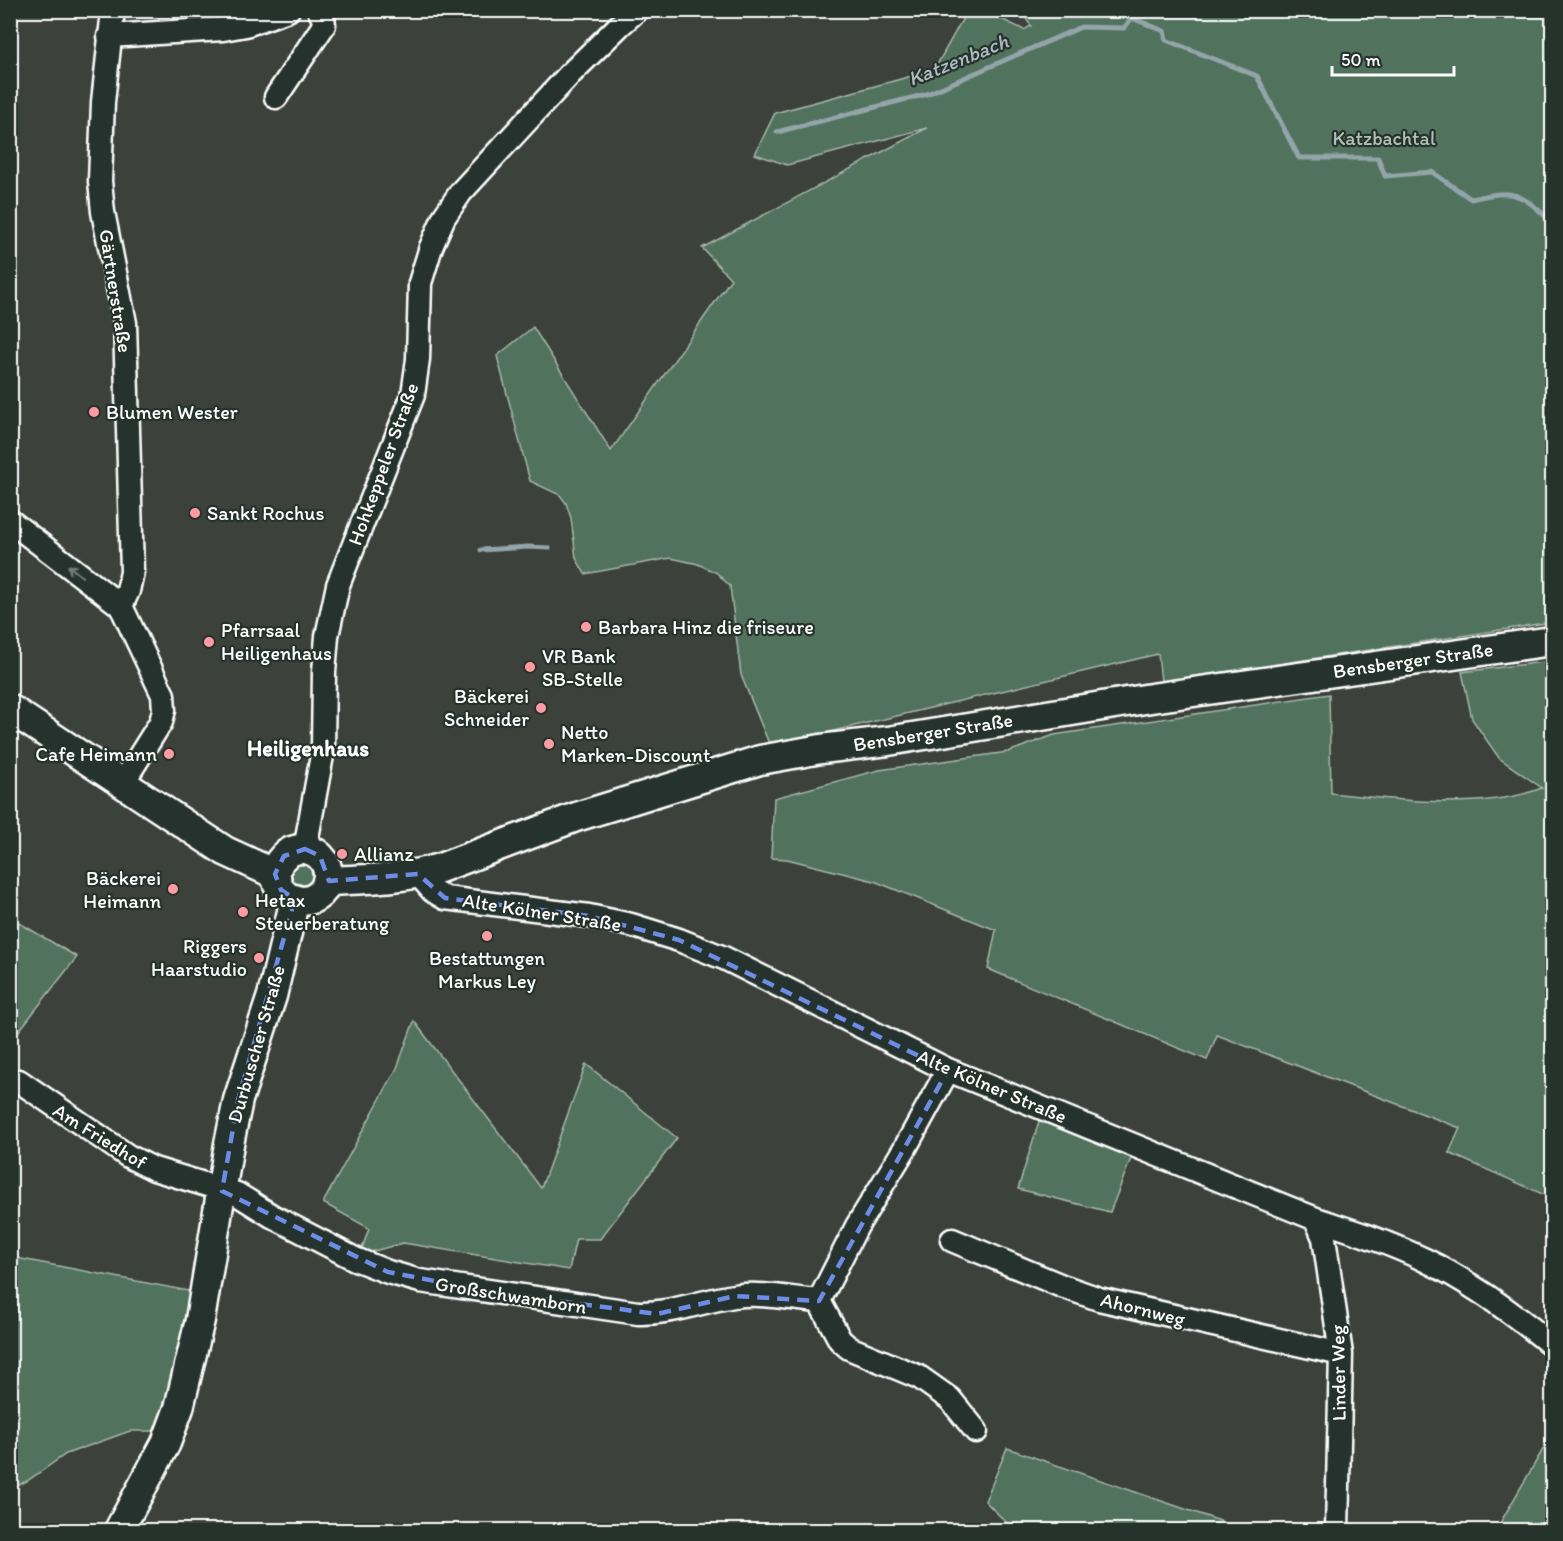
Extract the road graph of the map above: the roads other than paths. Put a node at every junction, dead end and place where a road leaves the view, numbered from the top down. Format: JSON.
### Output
{"nodes":[{"id":1,"x":113,"y":10,"type":"edge"},
{"id":2,"x":288,"y":10,"type":"edge"},
{"id":3,"x":319,"y":10,"type":"edge"},
{"id":4,"x":637,"y":10,"type":"edge"},
{"id":5,"x":109,"y":36,"type":"junction"},
{"id":6,"x":276,"y":97,"type":"dead end"},
{"id":7,"x":10,"y":521,"type":"edge"},
{"id":8,"x":121,"y":606,"type":"junction"},
{"id":9,"x":1552,"y":640,"type":"edge"},
{"id":10,"x":10,"y":709,"type":"edge"},
{"id":11,"x":122,"y":784,"type":"junction"},
{"id":12,"x":305,"y":849,"type":"junction"},
{"id":13,"x":275,"y":874,"type":"junction"},
{"id":14,"x":418,"y":874,"type":"junction"},
{"id":15,"x":327,"y":881,"type":"junction"},
{"id":16,"x":295,"y":899,"type":"junction"},
{"id":17,"x":948,"y":1070,"type":"junction"},
{"id":18,"x":19,"y":1081,"type":"dead end"},
{"id":19,"x":222,"y":1191,"type":"junction"},
{"id":20,"x":1316,"y":1219,"type":"junction"},
{"id":21,"x":952,"y":1240,"type":"dead end"},
{"id":22,"x":819,"y":1301,"type":"junction"},
{"id":23,"x":1552,"y":1345,"type":"edge"},
{"id":24,"x":1341,"y":1354,"type":"junction"},
{"id":25,"x":976,"y":1431,"type":"dead end"},
{"id":26,"x":119,"y":1530,"type":"edge"},
{"id":27,"x":1337,"y":1530,"type":"edge"}],
"edges":[{"from":1,"to":5,"type":"street","name":"Gärtnerstraße"},
{"from":2,"to":5,"type":"street"},
{"from":3,"to":6,"type":"street"},
{"from":4,"to":12,"type":"street","name":"Hohkeppeler Straße"},
{"from":5,"to":8,"type":"street","name":"Gärtnerstraße"},
{"from":8,"to":7,"type":"street","one_way":true},
{"from":8,"to":11,"type":"street"},
{"from":9,"to":14,"type":"main road","name":"Bensberger Straße"},
{"from":10,"to":11,"type":"main road"},
{"from":11,"to":13,"type":"main road"},
{"from":12,"to":13,"type":"main road"},
{"from":12,"to":15,"type":"main road"},
{"from":13,"to":16,"type":"main road"},
{"from":14,"to":15,"type":"main road","name":"Bensberger Straße"},
{"from":14,"to":17,"type":"street","name":"Alte Kölner Straße"},
{"from":15,"to":16,"type":"main road"},
{"from":16,"to":19,"type":"main road","name":"Durbuscher Straße"},
{"from":17,"to":20,"type":"street","name":"Alte Kölner Straße"},
{"from":17,"to":22,"type":"street"},
{"from":18,"to":19,"type":"street","name":"Am Friedhof"},
{"from":19,"to":22,"type":"street","name":"Großschwamborn"},
{"from":19,"to":26,"type":"main road","name":"Durbuscher Straße"},
{"from":20,"to":23,"type":"street","name":"Alte Kölner Straße"},
{"from":20,"to":24,"type":"street","name":"Linder Weg"},
{"from":21,"to":24,"type":"street","name":"Ahornweg"},
{"from":22,"to":25,"type":"street"},
{"from":24,"to":27,"type":"street","name":"Linder Weg"}]}
